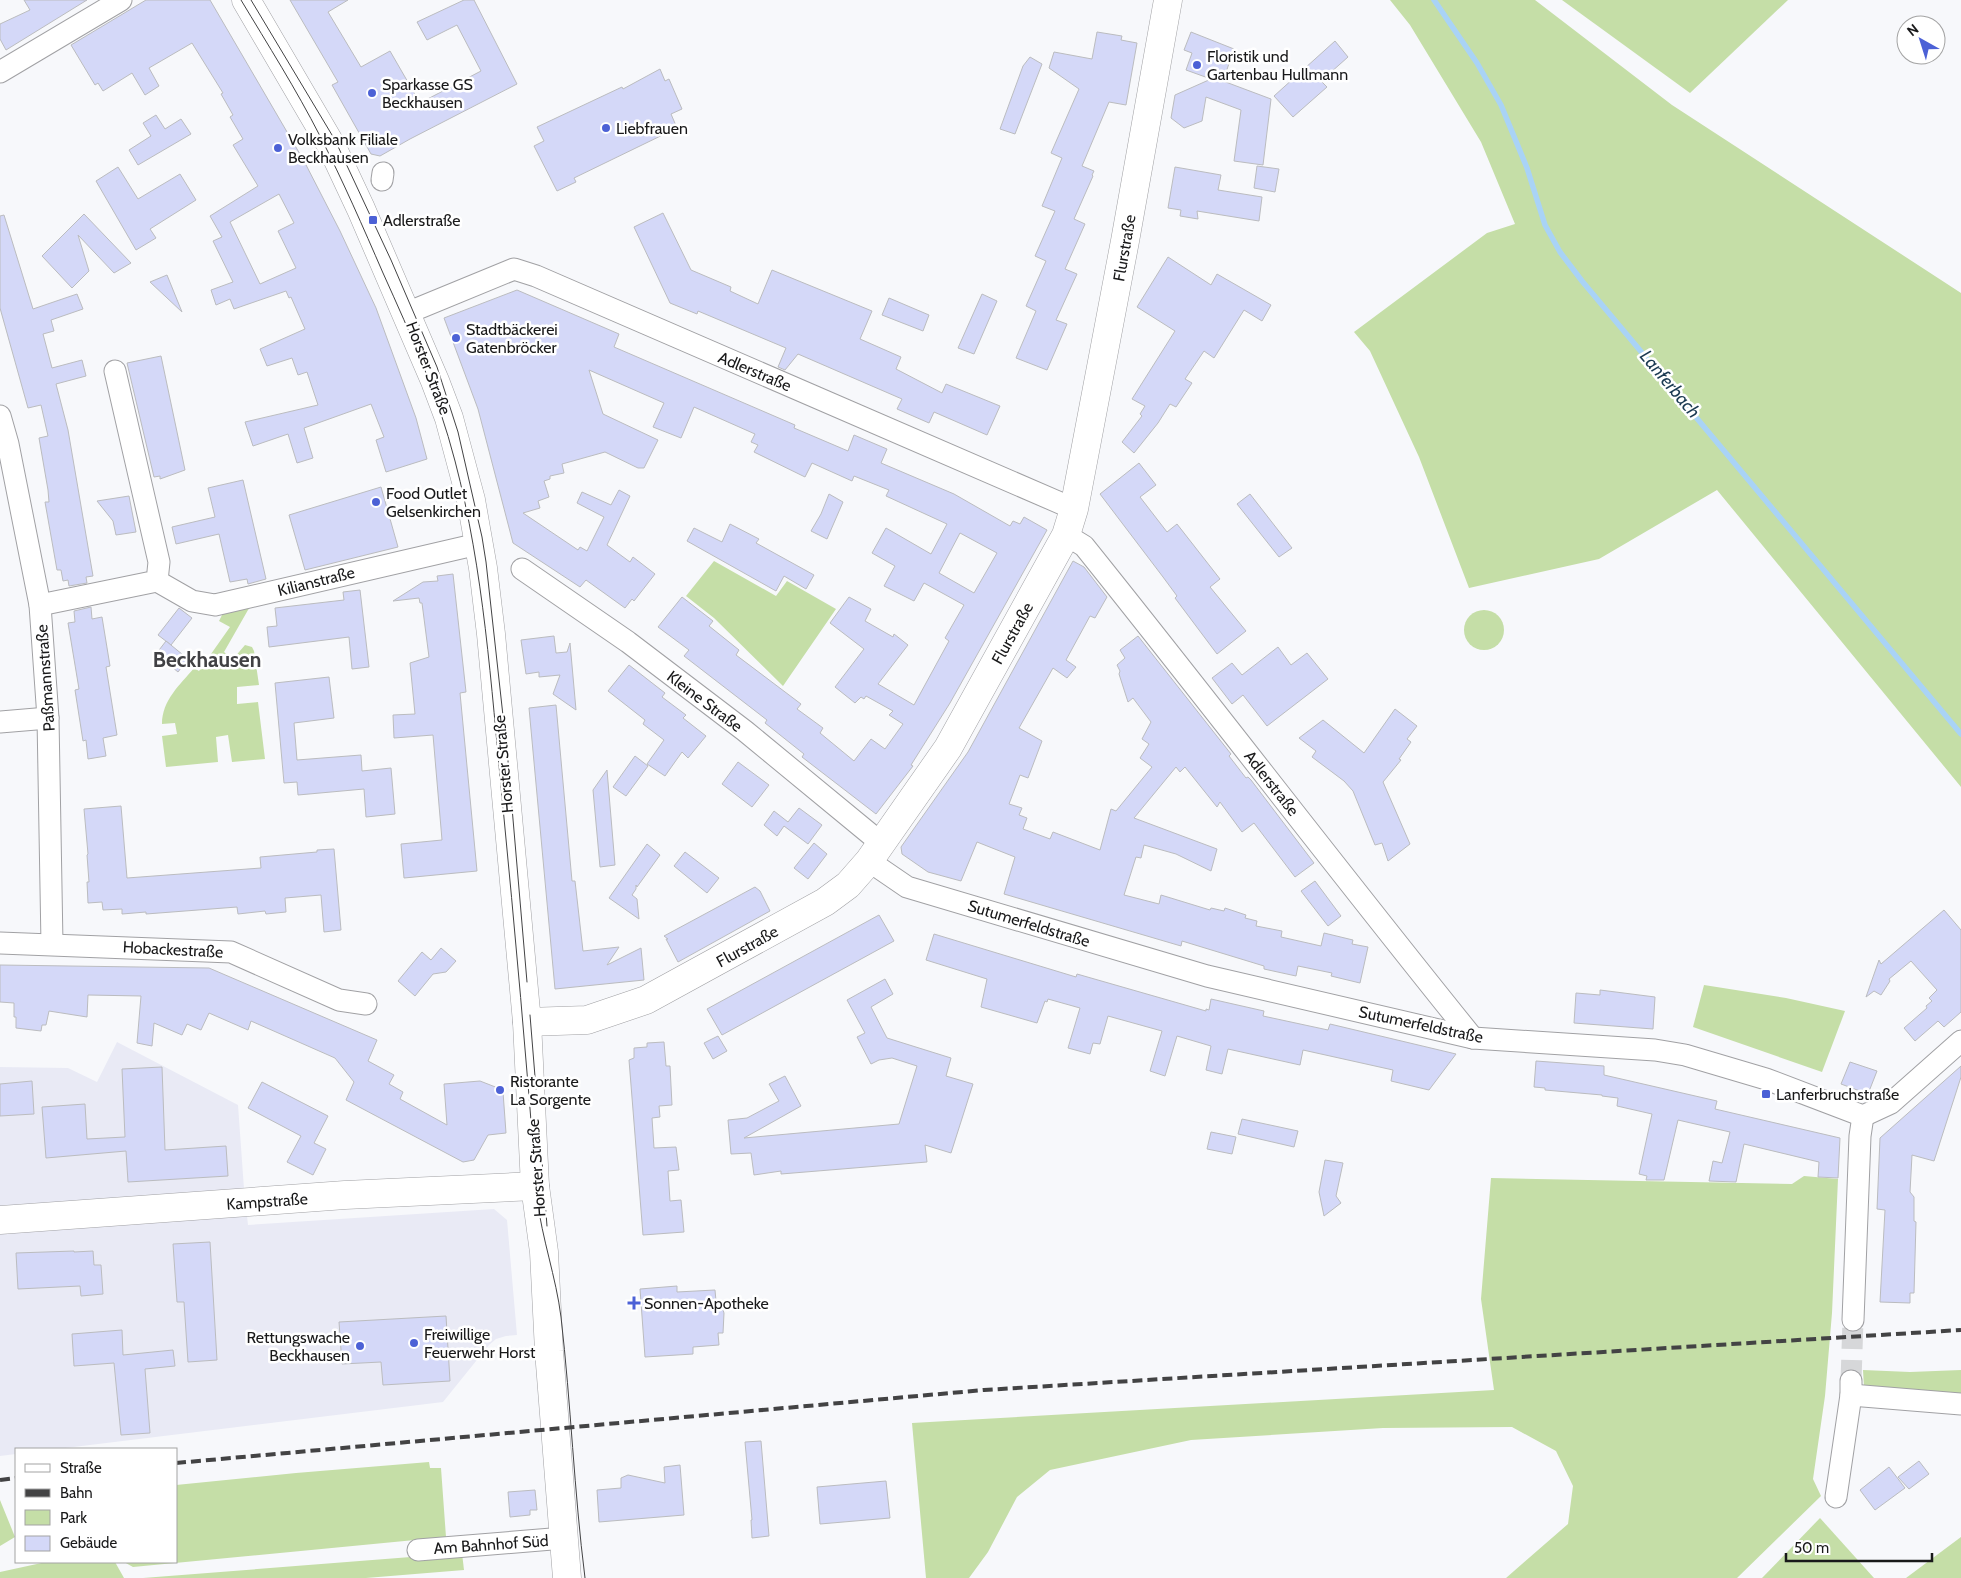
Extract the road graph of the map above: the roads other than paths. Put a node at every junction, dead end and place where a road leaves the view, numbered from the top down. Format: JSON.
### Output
{"nodes":[{"id":1,"x":122,"y":0,"type":"edge"},
{"id":2,"x":246,"y":0,"type":"edge"},
{"id":3,"x":1168,"y":0,"type":"edge"},
{"id":4,"x":0,"y":72,"type":"edge"},
{"id":5,"x":407,"y":313,"type":"junction"},
{"id":6,"x":115,"y":372,"type":"dead end"},
{"id":7,"x":0,"y":416,"type":"edge"},
{"id":8,"x":4,"y":445,"type":"edge"},
{"id":9,"x":1074,"y":509,"type":"junction"},
{"id":10,"x":1066,"y":535,"type":"junction"},
{"id":11,"x":478,"y":544,"type":"junction"},
{"id":12,"x":522,"y":569,"type":"dead end"},
{"id":13,"x":157,"y":581,"type":"junction"},
{"id":14,"x":40,"y":605,"type":"junction"},
{"id":15,"x":48,"y":718,"type":"junction"},
{"id":16,"x":0,"y":722,"type":"edge"},
{"id":17,"x":875,"y":852,"type":"junction"},
{"id":18,"x":0,"y":943,"type":"edge"},
{"id":19,"x":52,"y":944,"type":"junction"},
{"id":20,"x":366,"y":1004,"type":"dead end"},
{"id":21,"x":527,"y":1022,"type":"junction"},
{"id":22,"x":1473,"y":1038,"type":"junction"},
{"id":23,"x":1961,"y":1041,"type":"edge"},
{"id":24,"x":1863,"y":1116,"type":"junction"},
{"id":25,"x":535,"y":1186,"type":"junction"},
{"id":26,"x":0,"y":1220,"type":"edge"},
{"id":27,"x":1853,"y":1320,"type":"tunnel mouth"},
{"id":28,"x":1961,"y":1404,"type":"edge"},
{"id":29,"x":1836,"y":1497,"type":"dead end"},
{"id":30,"x":564,"y":1538,"type":"junction"},
{"id":31,"x":418,"y":1550,"type":"dead end"},
{"id":32,"x":567,"y":1578,"type":"edge"}],
"edges":[{"from":1,"to":4,"type":"street"},
{"from":2,"to":5,"type":"street","name":"Horster Straße"},
{"from":3,"to":9,"type":"street","name":"Flurstraße"},
{"from":5,"to":9,"type":"street","name":"Adlerstraße"},
{"from":5,"to":11,"type":"street","name":"Horster Straße"},
{"from":6,"to":13,"type":"street"},
{"from":7,"to":8,"type":"street","name":"Paßmannstraße"},
{"from":8,"to":14,"type":"street","name":"Paßmannstraße"},
{"from":9,"to":10,"type":"street","name":"Flurstraße"},
{"from":10,"to":17,"type":"street","name":"Flurstraße"},
{"from":10,"to":22,"type":"street","name":"Adlerstraße"},
{"from":11,"to":13,"type":"street","name":"Kilianstraße"},
{"from":11,"to":21,"type":"street","name":"Horster Straße"},
{"from":12,"to":17,"type":"street","name":"Kleine Straße"},
{"from":13,"to":14,"type":"street"},
{"from":14,"to":15,"type":"street","name":"Paßmannstraße"},
{"from":15,"to":16,"type":"street"},
{"from":15,"to":19,"type":"street","name":"Paßmannstraße"},
{"from":17,"to":21,"type":"street","name":"Flurstraße"},
{"from":17,"to":22,"type":"street","name":"Sutumerfeldstraße"},
{"from":18,"to":19,"type":"street","name":"Hobackestraße"},
{"from":19,"to":20,"type":"street","name":"Hobackestraße"},
{"from":21,"to":25,"type":"street","name":"Horster Straße"},
{"from":22,"to":24,"type":"street","name":"Sutumerfeldstraße"},
{"from":23,"to":24,"type":"street"},
{"from":24,"to":27,"type":"street"},
{"from":25,"to":26,"type":"street","name":"Kampstraße"},
{"from":25,"to":30,"type":"street","name":"Horster Straße"},
{"from":28,"to":29,"type":"street"},
{"from":30,"to":31,"type":"street","name":"Am Bahnhof Süd"},
{"from":30,"to":32,"type":"street","name":"Horster Straße"}]}
